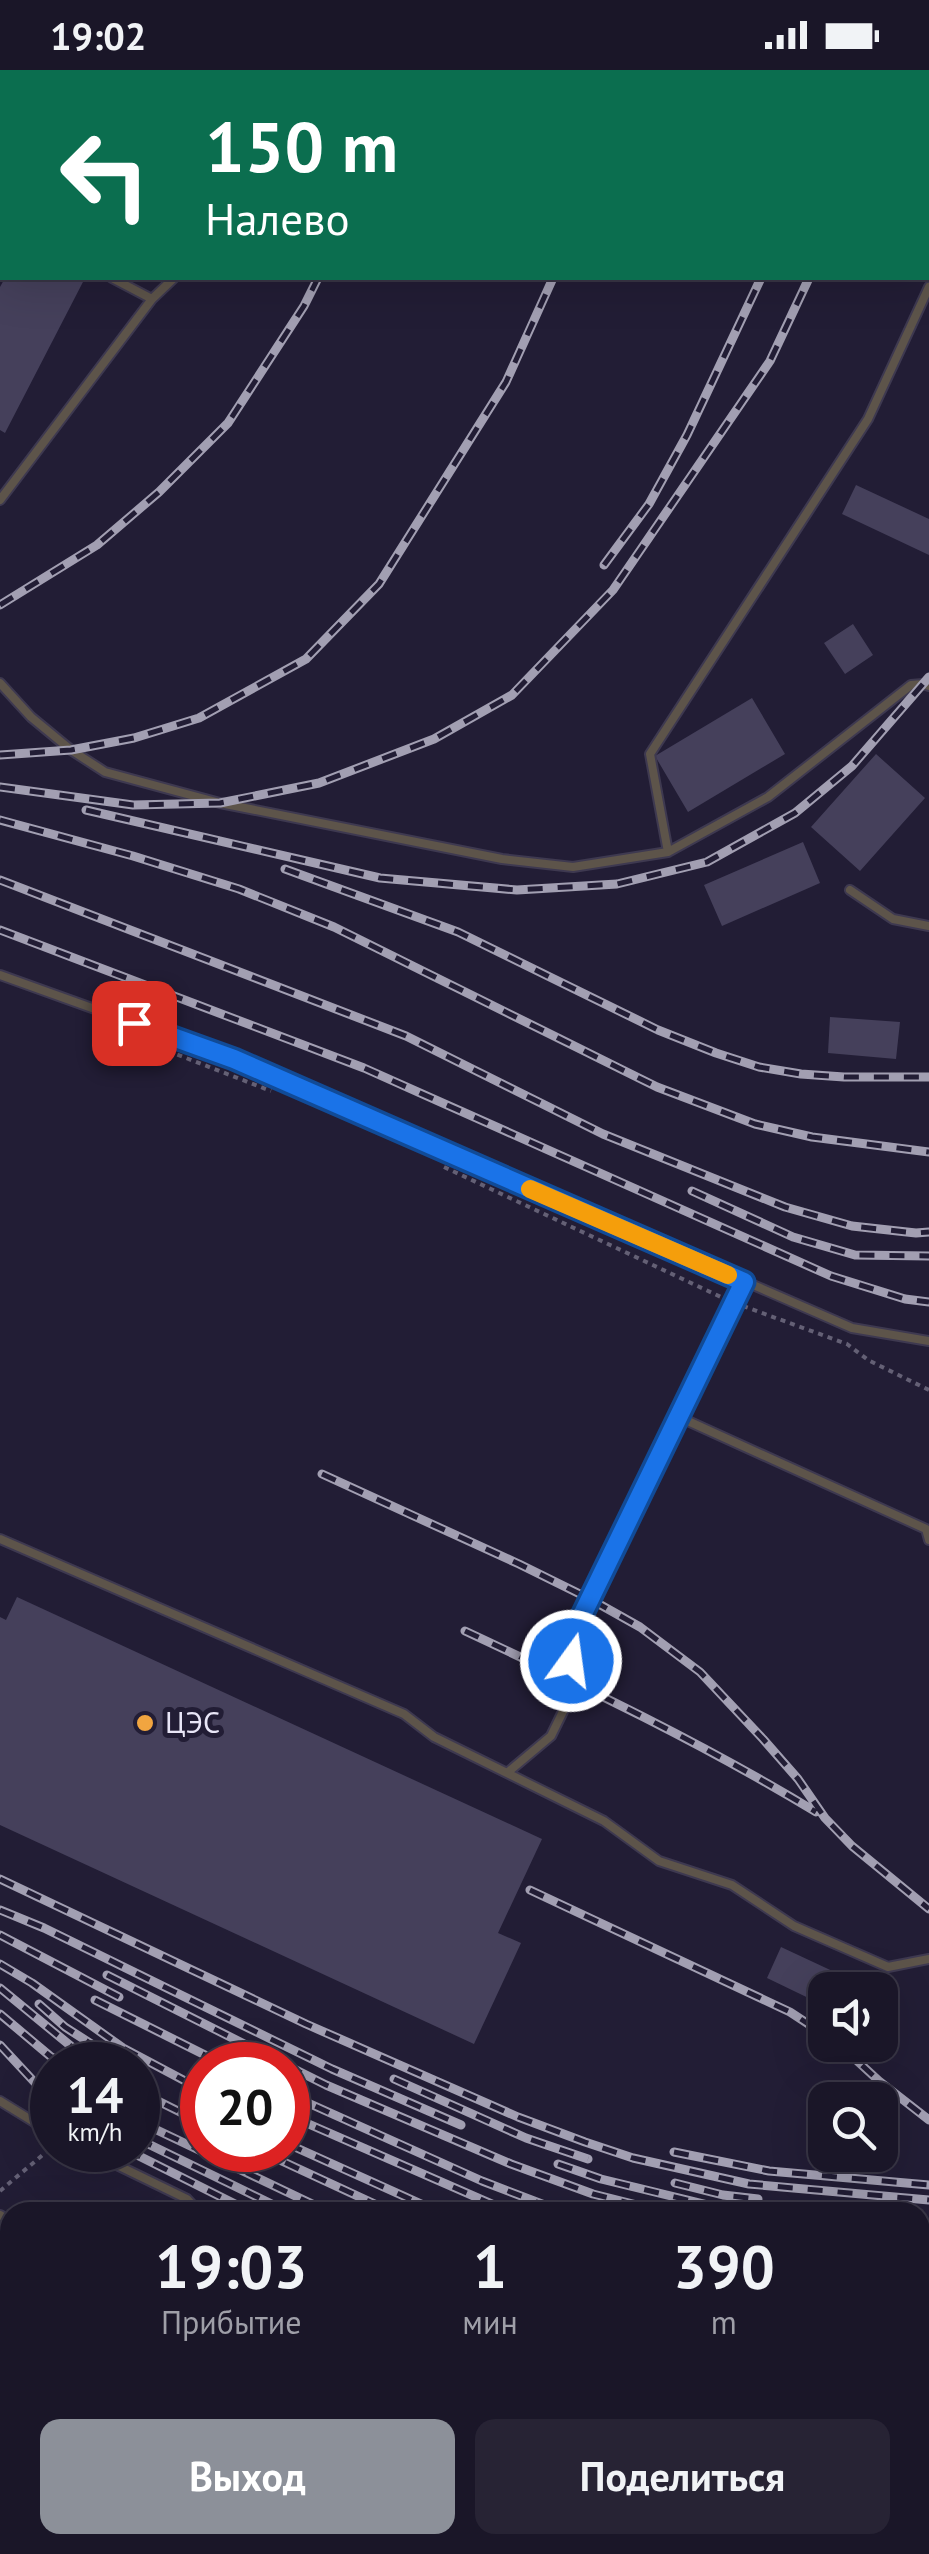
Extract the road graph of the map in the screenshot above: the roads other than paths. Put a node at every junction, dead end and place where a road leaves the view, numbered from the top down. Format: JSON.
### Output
{"nodes":[{"id":1,"x":116,"y":280,"type":"edge"},
{"id":2,"x":172,"y":280,"type":"edge"},
{"id":3,"x":929,"y":287,"type":"edge"},
{"id":4,"x":152,"y":299,"type":"junction"},
{"id":5,"x":0,"y":500,"type":"edge"},
{"id":6,"x":0,"y":683,"type":"edge"},
{"id":7,"x":929,"y":686,"type":"edge"},
{"id":8,"x":668,"y":852,"type":"junction"},
{"id":9,"x":850,"y":890,"type":"dead end"},
{"id":10,"x":929,"y":926,"type":"edge"},
{"id":11,"x":0,"y":975,"type":"edge"},
{"id":12,"x":744,"y":1282,"type":"junction"},
{"id":13,"x":929,"y":1341,"type":"edge"},
{"id":14,"x":679,"y":1417,"type":"junction"},
{"id":15,"x":0,"y":1539,"type":"edge"},
{"id":16,"x":929,"y":1540,"type":"edge"},
{"id":17,"x":507,"y":1773,"type":"junction"},
{"id":18,"x":929,"y":1958,"type":"edge"},
{"id":19,"x":0,"y":2101,"type":"edge"},
{"id":20,"x":30,"y":2119,"type":"edge"},
{"id":21,"x":131,"y":2172,"type":"edge"},
{"id":22,"x":190,"y":2202,"type":"edge"}],
"edges":[{"from":1,"to":4,"type":"lane"},
{"from":2,"to":4,"type":"lane"},
{"from":3,"to":8,"type":"lane"},
{"from":4,"to":5,"type":"lane"},
{"from":6,"to":8,"type":"lane"},
{"from":7,"to":8,"type":"lane"},
{"from":9,"to":10,"type":"lane"},
{"from":11,"to":12,"type":"lane"},
{"from":12,"to":13,"type":"lane"},
{"from":12,"to":14,"type":"lane"},
{"from":14,"to":16,"type":"lane"},
{"from":14,"to":17,"type":"lane"},
{"from":15,"to":17,"type":"lane"},
{"from":17,"to":18,"type":"lane"},
{"from":19,"to":20,"type":"lane"},
{"from":21,"to":22,"type":"lane"}]}
